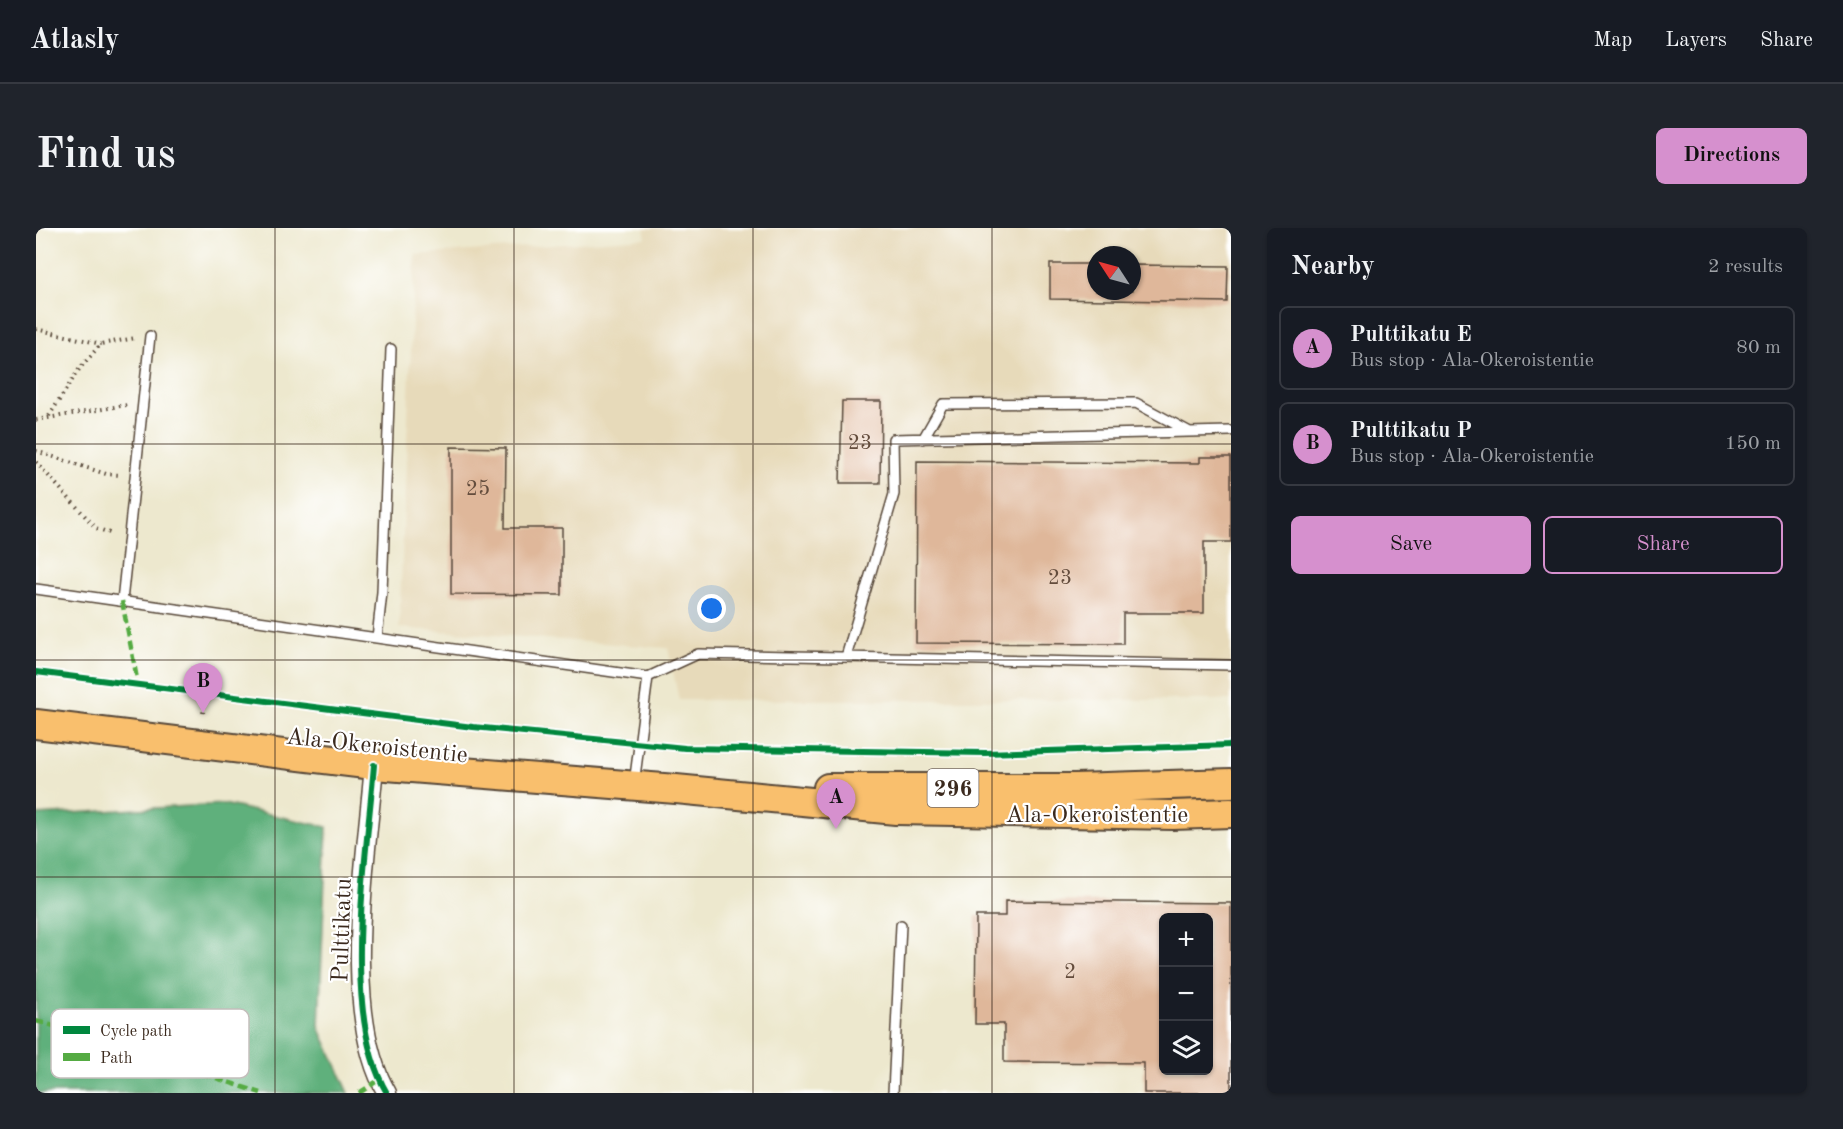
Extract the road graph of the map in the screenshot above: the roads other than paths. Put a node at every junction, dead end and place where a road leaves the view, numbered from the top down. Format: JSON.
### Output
{"nodes":[{"id":1,"x":150,"y":336,"type":"road end"},
{"id":2,"x":390,"y":349,"type":"dead end"},
{"id":3,"x":1231,"y":431,"type":"edge"},
{"id":4,"x":1190,"y":432,"type":"junction"},
{"id":5,"x":923,"y":439,"type":"junction"},
{"id":6,"x":36,"y":589,"type":"edge"},
{"id":7,"x":122,"y":601,"type":"junction"},
{"id":8,"x":377,"y":638,"type":"junction"},
{"id":9,"x":846,"y":657,"type":"junction"},
{"id":10,"x":1231,"y":665,"type":"edge"},
{"id":11,"x":648,"y":677,"type":"junction"},
{"id":12,"x":36,"y":724,"type":"edge"},
{"id":13,"x":374,"y":765,"type":"junction"},
{"id":14,"x":1231,"y":783,"type":"edge"},
{"id":15,"x":634,"y":786,"type":"junction"},
{"id":16,"x":676,"y":789,"type":"junction"},
{"id":17,"x":1231,"y":813,"type":"edge"},
{"id":18,"x":901,"y":925,"type":"dead end"},
{"id":19,"x":387,"y":1093,"type":"edge"},
{"id":20,"x":893,"y":1093,"type":"edge"}],
"edges":[{"from":1,"to":7,"type":"lane"},
{"from":2,"to":8,"type":"lane"},
{"from":3,"to":4,"type":"lane"},
{"from":4,"to":5,"type":"lane"},
{"from":4,"to":5,"type":"lane"},
{"from":5,"to":9,"type":"lane"},
{"from":6,"to":7,"type":"lane"},
{"from":7,"to":8,"type":"lane"},
{"from":8,"to":11,"type":"lane"},
{"from":9,"to":10,"type":"lane"},
{"from":9,"to":11,"type":"lane"},
{"from":11,"to":15,"type":"lane"},
{"from":12,"to":13,"type":"main road","name":"Ala-Okeroistentie","number":"296"},
{"from":13,"to":15,"type":"main road","name":"Ala-Okeroistentie","number":"296"},
{"from":13,"to":19,"type":"street","name":"Pulttikatu"},
{"from":14,"to":16,"type":"main road","name":"Ala-Okeroistentie","number":"296"},
{"from":15,"to":16,"type":"main road","name":"Ala-Okeroistentie","number":"296"},
{"from":16,"to":17,"type":"main road","name":"Ala-Okeroistentie","number":"296"},
{"from":18,"to":20,"type":"lane"}]}
